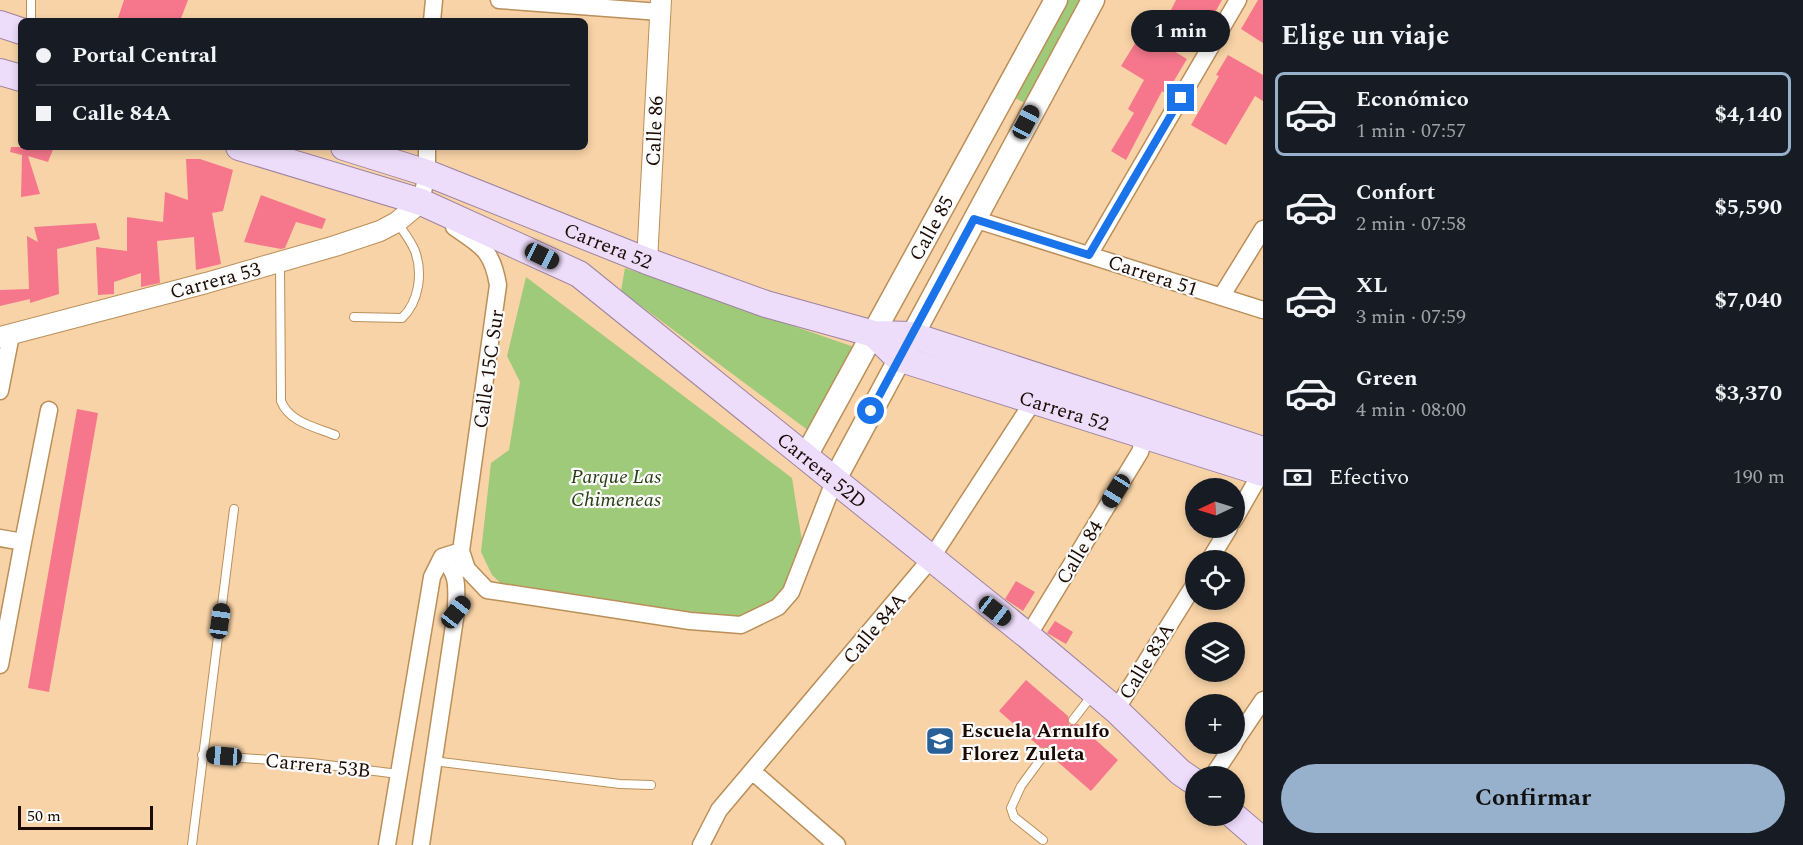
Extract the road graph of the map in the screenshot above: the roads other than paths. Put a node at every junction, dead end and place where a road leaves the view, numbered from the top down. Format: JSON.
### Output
{"nodes":[{"id":1,"x":31,"y":0,"type":"edge"},
{"id":2,"x":434,"y":0,"type":"edge"},
{"id":3,"x":499,"y":0,"type":"edge"},
{"id":4,"x":1056,"y":0,"type":"edge"},
{"id":5,"x":1093,"y":0,"type":"edge"},
{"id":6,"x":1238,"y":0,"type":"edge"},
{"id":7,"x":660,"y":6,"type":"edge"},
{"id":8,"x":31,"y":18,"type":"edge"},
{"id":9,"x":432,"y":18,"type":"edge"},
{"id":10,"x":0,"y":24,"type":"edge"},
{"id":11,"x":18,"y":30,"type":"edge"},
{"id":12,"x":0,"y":72,"type":"edge"},
{"id":13,"x":18,"y":77,"type":"edge"},
{"id":14,"x":249,"y":150,"type":"edge"},
{"id":15,"x":354,"y":150,"type":"edge"},
{"id":16,"x":427,"y":150,"type":"edge"},
{"id":17,"x":427,"y":173,"type":"junction"},
{"id":18,"x":421,"y":202,"type":"junction"},
{"id":19,"x":974,"y":219,"type":"junction"},
{"id":20,"x":397,"y":222,"type":"junction"},
{"id":21,"x":1263,"y":230,"type":"edge"},
{"id":22,"x":1089,"y":255,"type":"junction"},
{"id":23,"x":647,"y":261,"type":"junction"},
{"id":24,"x":280,"y":262,"type":"junction"},
{"id":25,"x":1221,"y":297,"type":"junction"},
{"id":26,"x":1263,"y":310,"type":"edge"},
{"id":27,"x":354,"y":316,"type":"dead end"},
{"id":28,"x":873,"y":334,"type":"junction"},
{"id":29,"x":910,"y":335,"type":"junction"},
{"id":30,"x":5,"y":336,"type":"edge"},
{"id":31,"x":898,"y":358,"type":"junction"},
{"id":32,"x":0,"y":391,"type":"edge"},
{"id":33,"x":1034,"y":400,"type":"junction"},
{"id":34,"x":48,"y":410,"type":"dead end"},
{"id":35,"x":335,"y":435,"type":"dead end"},
{"id":36,"x":1145,"y":436,"type":"junction"},
{"id":37,"x":806,"y":456,"type":"junction"},
{"id":38,"x":1262,"y":465,"type":"edge"},
{"id":39,"x":835,"y":479,"type":"junction"},
{"id":40,"x":1245,"y":498,"type":"edge"},
{"id":41,"x":234,"y":509,"type":"dead end"},
{"id":42,"x":0,"y":538,"type":"edge"},
{"id":43,"x":22,"y":542,"type":"junction"},
{"id":44,"x":461,"y":551,"type":"junction"},
{"id":45,"x":442,"y":557,"type":"junction"},
{"id":46,"x":930,"y":560,"type":"junction"},
{"id":47,"x":487,"y":590,"type":"junction"},
{"id":48,"x":1185,"y":600,"type":"edge"},
{"id":49,"x":456,"y":612,"type":"junction"},
{"id":50,"x":1028,"y":636,"type":"junction"},
{"id":51,"x":0,"y":665,"type":"edge"},
{"id":52,"x":1095,"y":692,"type":"junction"},
{"id":53,"x":1263,"y":700,"type":"edge"},
{"id":54,"x":1116,"y":710,"type":"junction"},
{"id":55,"x":1073,"y":720,"type":"dead end"},
{"id":56,"x":1245,"y":727,"type":"edge"},
{"id":57,"x":1046,"y":752,"type":"dead end"},
{"id":58,"x":202,"y":755,"type":"junction"},
{"id":59,"x":433,"y":761,"type":"junction"},
{"id":60,"x":752,"y":771,"type":"junction"},
{"id":61,"x":398,"y":774,"type":"junction"},
{"id":62,"x":1185,"y":775,"type":"edge"},
{"id":63,"x":651,"y":785,"type":"dead end"},
{"id":64,"x":1245,"y":825,"type":"edge"},
{"id":65,"x":1043,"y":840,"type":"dead end"},
{"id":66,"x":1263,"y":841,"type":"edge"},
{"id":67,"x":835,"y":844,"type":"edge"},
{"id":68,"x":192,"y":845,"type":"edge"},
{"id":69,"x":387,"y":845,"type":"edge"},
{"id":70,"x":420,"y":845,"type":"edge"},
{"id":71,"x":700,"y":845,"type":"edge"}],
"edges":[{"from":1,"to":8,"type":"lane"},
{"from":2,"to":9,"type":"street"},
{"from":3,"to":7,"type":"street"},
{"from":4,"to":28,"type":"main road","name":"Calle 85"},
{"from":5,"to":19,"type":"main road","name":"Calle 85"},
{"from":6,"to":22,"type":"street"},
{"from":7,"to":23,"type":"street","name":"Calle 86"},
{"from":10,"to":11,"type":"main road"},
{"from":12,"to":13,"type":"main road"},
{"from":14,"to":18,"type":"main road"},
{"from":15,"to":17,"type":"main road","name":"Carrera 52"},
{"from":16,"to":17,"type":"street"},
{"from":17,"to":18,"type":"street"},
{"from":17,"to":23,"type":"main road","name":"Carrera 52"},
{"from":18,"to":20,"type":"street","name":"Carrera 53"},
{"from":18,"to":37,"type":"main road","name":"Carrera 52D"},
{"from":18,"to":44,"type":"street","name":"Calle 15C Sur"},
{"from":19,"to":22,"type":"street","name":"Carrera 51"},
{"from":19,"to":29,"type":"main road","name":"Calle 85"},
{"from":20,"to":24,"type":"street","name":"Carrera 53"},
{"from":20,"to":27,"type":"lane"},
{"from":21,"to":25,"type":"street"},
{"from":22,"to":25,"type":"street","name":"Carrera 51"},
{"from":23,"to":28,"type":"main road","name":"Carrera 52"},
{"from":24,"to":30,"type":"street","name":"Carrera 53"},
{"from":24,"to":35,"type":"lane"},
{"from":25,"to":26,"type":"street","name":"Carrera 51"},
{"from":28,"to":29,"type":"main road","name":"Carrera 52"},
{"from":28,"to":31,"type":"main road","name":"Carrera 52"},
{"from":28,"to":37,"type":"main road","name":"Calle 85"},
{"from":29,"to":31,"type":"main road","name":"Calle 85"},
{"from":29,"to":38,"type":"main road","name":"Carrera 52"},
{"from":30,"to":32,"type":"street"},
{"from":31,"to":33,"type":"main road","name":"Carrera 52"},
{"from":31,"to":39,"type":"main road","name":"Calle 85"},
{"from":33,"to":36,"type":"main road","name":"Carrera 52"},
{"from":33,"to":46,"type":"street","name":"Calle 84A"},
{"from":34,"to":43,"type":"street"},
{"from":36,"to":38,"type":"main road","name":"Carrera 52"},
{"from":36,"to":50,"type":"street","name":"Calle 84"},
{"from":37,"to":39,"type":"main road","name":"Carrera 52D"},
{"from":38,"to":40,"type":"street"},
{"from":39,"to":46,"type":"main road","name":"Carrera 52D"},
{"from":39,"to":47,"type":"street"},
{"from":41,"to":58,"type":"lane"},
{"from":42,"to":43,"type":"street"},
{"from":43,"to":51,"type":"street"},
{"from":44,"to":45,"type":"street"},
{"from":44,"to":47,"type":"street"},
{"from":45,"to":49,"type":"street"},
{"from":45,"to":61,"type":"street"},
{"from":46,"to":50,"type":"main road","name":"Carrera 52D"},
{"from":46,"to":60,"type":"street","name":"Calle 84A"},
{"from":47,"to":49,"type":"street"},
{"from":48,"to":54,"type":"street","name":"Calle 83A"},
{"from":49,"to":59,"type":"street"},
{"from":50,"to":52,"type":"main road","name":"Carrera 52D"},
{"from":52,"to":54,"type":"main road","name":"Carrera 52D"},
{"from":52,"to":55,"type":"lane"},
{"from":53,"to":56,"type":"street"},
{"from":54,"to":62,"type":"main road","name":"Carrera 52D"},
{"from":57,"to":65,"type":"lane"},
{"from":58,"to":61,"type":"lane","name":"Carrera 53B"},
{"from":58,"to":68,"type":"lane"},
{"from":59,"to":63,"type":"lane"},
{"from":59,"to":70,"type":"street"},
{"from":60,"to":67,"type":"street"},
{"from":60,"to":71,"type":"street","name":"Calle 84A"},
{"from":61,"to":69,"type":"street"},
{"from":64,"to":66,"type":"main road"}]}
